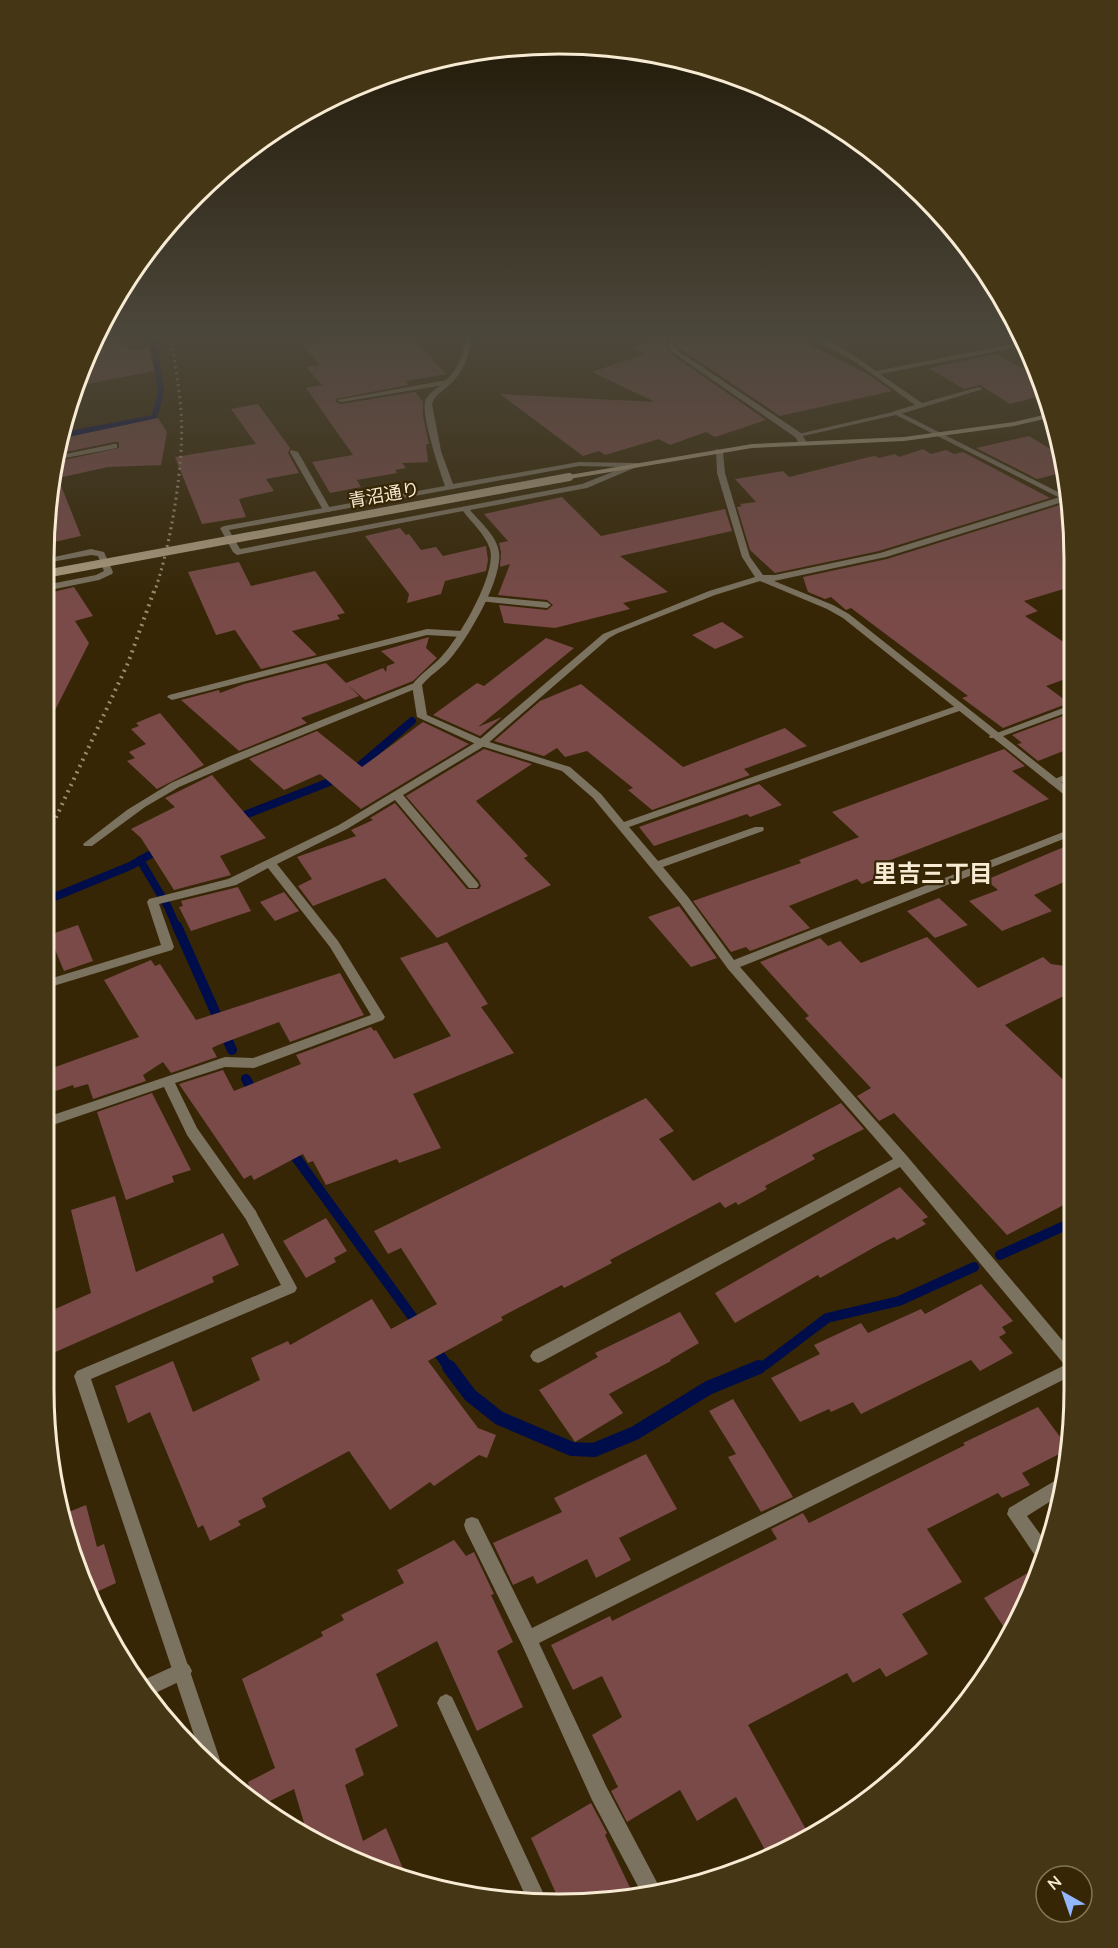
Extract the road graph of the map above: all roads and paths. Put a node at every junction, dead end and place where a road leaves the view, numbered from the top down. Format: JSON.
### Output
{"nodes":[{"id":1,"x":433,"y":428,"type":"edge"},
{"id":2,"x":788,"y":428,"type":"edge"},
{"id":3,"x":830,"y":428,"type":"edge"},
{"id":4,"x":928,"y":428,"type":"edge"},
{"id":5,"x":982,"y":428,"type":"edge"},
{"id":6,"x":798,"y":435,"type":"junction"},
{"id":7,"x":943,"y":435,"type":"junction"},
{"id":8,"x":803,"y":443,"type":"junction"},
{"id":9,"x":114,"y":446,"type":"dead end"},
{"id":10,"x":719,"y":451,"type":"junction"},
{"id":11,"x":294,"y":452,"type":"dead end"},
{"id":12,"x":65,"y":456,"type":"edge"},
{"id":13,"x":637,"y":465,"type":"junction"},
{"id":14,"x":450,"y":488,"type":"junction"},
{"id":15,"x":1060,"y":494,"type":"edge"},
{"id":16,"x":1061,"y":501,"type":"edge"},
{"id":17,"x":327,"y":510,"type":"junction"},
{"id":18,"x":466,"y":510,"type":"junction"},
{"id":19,"x":54,"y":559,"type":"edge"},
{"id":20,"x":54,"y":572,"type":"edge"},
{"id":21,"x":760,"y":579,"type":"junction"},
{"id":22,"x":54,"y":586,"type":"edge"},
{"id":23,"x":482,"y":598,"type":"junction"},
{"id":24,"x":547,"y":605,"type":"dead end"},
{"id":25,"x":462,"y":634,"type":"junction"},
{"id":26,"x":417,"y":685,"type":"junction"},
{"id":27,"x":172,"y":697,"type":"dead end"},
{"id":28,"x":959,"y":708,"type":"junction"},
{"id":29,"x":1064,"y":711,"type":"edge"},
{"id":30,"x":994,"y":736,"type":"junction"},
{"id":31,"x":482,"y":742,"type":"junction"},
{"id":32,"x":1064,"y":778,"type":"edge"},
{"id":33,"x":1053,"y":782,"type":"junction"},
{"id":34,"x":1064,"y":790,"type":"edge"},
{"id":35,"x":396,"y":794,"type":"junction"},
{"id":36,"x":622,"y":826,"type":"junction"},
{"id":37,"x":759,"y":829,"type":"dead end"},
{"id":38,"x":1064,"y":835,"type":"edge"},
{"id":39,"x":88,"y":844,"type":"dead end"},
{"id":40,"x":270,"y":863,"type":"junction"},
{"id":41,"x":655,"y":866,"type":"junction"},
{"id":42,"x":473,"y":885,"type":"dead end"},
{"id":43,"x":732,"y":966,"type":"junction"},
{"id":44,"x":54,"y":982,"type":"edge"},
{"id":45,"x":167,"y":1081,"type":"junction"},
{"id":46,"x":54,"y":1120,"type":"edge"},
{"id":47,"x":902,"y":1160,"type":"junction"},
{"id":48,"x":1064,"y":1353,"type":"edge"},
{"id":49,"x":538,"y":1356,"type":"dead end"},
{"id":50,"x":1064,"y":1372,"type":"edge"},
{"id":51,"x":1054,"y":1490,"type":"edge"},
{"id":52,"x":472,"y":1526,"type":"dead end"},
{"id":53,"x":1038,"y":1546,"type":"edge"},
{"id":54,"x":528,"y":1639,"type":"junction"},
{"id":55,"x":183,"y":1671,"type":"junction"},
{"id":56,"x":151,"y":1686,"type":"edge"},
{"id":57,"x":446,"y":1702,"type":"dead end"},
{"id":58,"x":209,"y":1752,"type":"edge"},
{"id":59,"x":649,"y":1886,"type":"edge"},
{"id":60,"x":535,"y":1893,"type":"edge"}],
"edges":[{"from":1,"to":14,"type":"street"},
{"from":2,"to":6,"type":"street"},
{"from":3,"to":6,"type":"street"},
{"from":4,"to":7,"type":"street"},
{"from":5,"to":7,"type":"street","name":"青沼通り"},
{"from":6,"to":8,"type":"street"},
{"from":7,"to":8,"type":"street","name":"青沼通り"},
{"from":7,"to":15,"type":"street"},
{"from":8,"to":10,"type":"street","name":"青沼通り"},
{"from":9,"to":12,"type":"street"},
{"from":10,"to":13,"type":"street","name":"青沼通り"},
{"from":10,"to":21,"type":"street"},
{"from":11,"to":17,"type":"street"},
{"from":13,"to":14,"type":"street"},
{"from":13,"to":18,"type":"street"},
{"from":13,"to":20,"type":"street","name":"青沼通り","bridge":true},
{"from":14,"to":17,"type":"street"},
{"from":16,"to":21,"type":"street"},
{"from":17,"to":18,"type":"street"},
{"from":18,"to":23,"type":"street"},
{"from":19,"to":22,"type":"street"},
{"from":21,"to":28,"type":"street"},
{"from":21,"to":31,"type":"street"},
{"from":23,"to":24,"type":"street"},
{"from":23,"to":25,"type":"street"},
{"from":25,"to":26,"type":"street"},
{"from":25,"to":27,"type":"street"},
{"from":26,"to":31,"type":"street"},
{"from":26,"to":39,"type":"street"},
{"from":28,"to":30,"type":"street"},
{"from":28,"to":36,"type":"street"},
{"from":29,"to":30,"type":"street"},
{"from":30,"to":33,"type":"street"},
{"from":31,"to":35,"type":"street"},
{"from":31,"to":36,"type":"street"},
{"from":32,"to":33,"type":"street"},
{"from":33,"to":34,"type":"street"},
{"from":35,"to":40,"type":"street"},
{"from":35,"to":42,"type":"street"},
{"from":36,"to":41,"type":"street"},
{"from":37,"to":41,"type":"street"},
{"from":38,"to":43,"type":"street"},
{"from":40,"to":44,"type":"street"},
{"from":40,"to":45,"type":"street"},
{"from":41,"to":43,"type":"street"},
{"from":43,"to":47,"type":"street"},
{"from":45,"to":46,"type":"street"},
{"from":45,"to":55,"type":"street"},
{"from":47,"to":48,"type":"street"},
{"from":47,"to":49,"type":"street"},
{"from":50,"to":54,"type":"street"},
{"from":51,"to":53,"type":"street"},
{"from":52,"to":54,"type":"street"},
{"from":54,"to":59,"type":"street"},
{"from":55,"to":56,"type":"street"},
{"from":55,"to":58,"type":"street"},
{"from":57,"to":60,"type":"street"}]}
